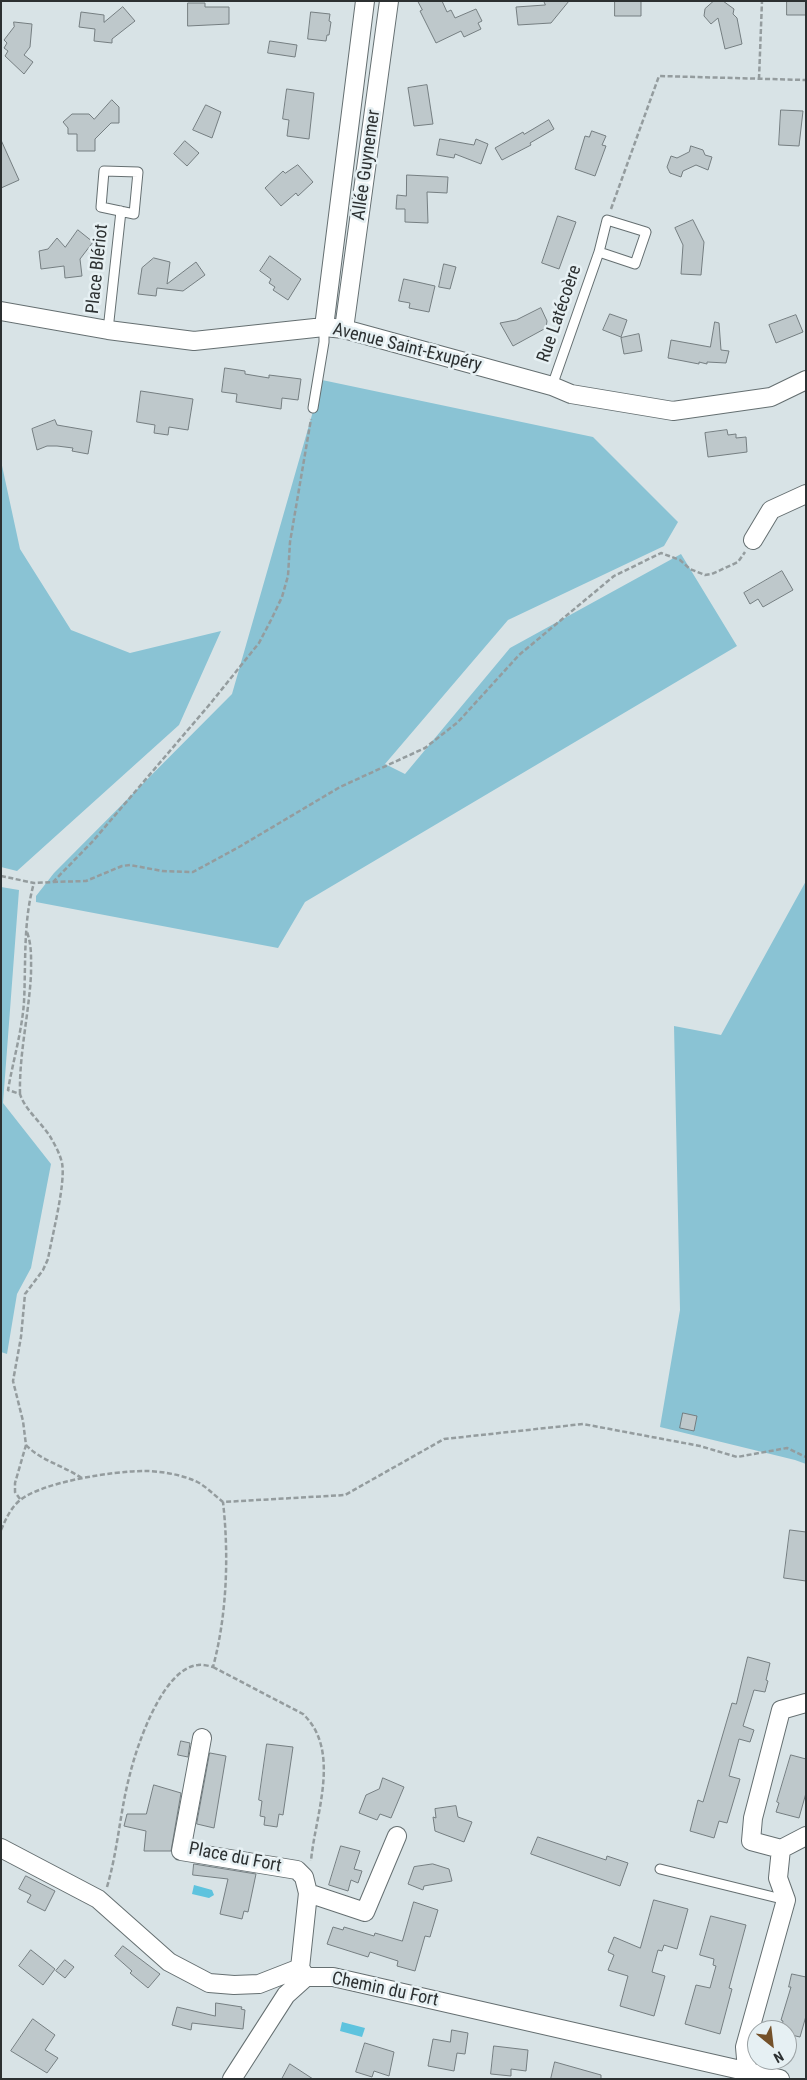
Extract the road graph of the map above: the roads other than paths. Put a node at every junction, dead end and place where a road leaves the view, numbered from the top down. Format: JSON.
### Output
{"nodes":[{"id":1,"x":365,"y":1,"type":"edge"},
{"id":2,"x":389,"y":1,"type":"edge"},
{"id":3,"x":120,"y":211,"type":"junction"},
{"id":4,"x":599,"y":252,"type":"junction"},
{"id":5,"x":1,"y":311,"type":"edge"},
{"id":6,"x":324,"y":327,"type":"junction"},
{"id":7,"x":344,"y":329,"type":"junction"},
{"id":8,"x":108,"y":330,"type":"junction"},
{"id":9,"x":806,"y":380,"type":"edge"},
{"id":10,"x":552,"y":386,"type":"junction"},
{"id":11,"x":313,"y":408,"type":"road end"},
{"id":12,"x":806,"y":494,"type":"edge"},
{"id":13,"x":753,"y":540,"type":"road end"},
{"id":14,"x":806,"y":1703,"type":"edge"},
{"id":15,"x":202,"y":1738,"type":"dead end"},
{"id":16,"x":397,"y":1836,"type":"dead end"},
{"id":17,"x":806,"y":1836,"type":"edge"},
{"id":18,"x":1,"y":1848,"type":"edge"},
{"id":19,"x":781,"y":1849,"type":"junction"},
{"id":20,"x":660,"y":1869,"type":"dead end"},
{"id":21,"x":306,"y":1885,"type":"junction"},
{"id":22,"x":786,"y":1900,"type":"junction"},
{"id":23,"x":303,"y":1972,"type":"junction"},
{"id":24,"x":753,"y":2020,"type":"edge"},
{"id":25,"x":747,"y":2041,"type":"edge"},
{"id":26,"x":747,"y":2070,"type":"junction"},
{"id":27,"x":232,"y":2079,"type":"edge"},
{"id":28,"x":780,"y":2079,"type":"edge"}],
"edges":[{"from":1,"to":6,"type":"street","name":"Allée Guynemer"},
{"from":2,"to":7,"type":"street","name":"Allée Guynemer"},
{"from":3,"to":3,"type":"lane","name":"Place Blériot"},
{"from":3,"to":8,"type":"lane","name":"Place Blériot"},
{"from":4,"to":4,"type":"lane","name":"Rue Latécoère"},
{"from":4,"to":10,"type":"lane","name":"Rue Latécoère"},
{"from":5,"to":8,"type":"street","name":"Avenue Saint-Exupéry"},
{"from":6,"to":7,"type":"street","name":"Avenue Saint-Exupéry"},
{"from":6,"to":8,"type":"street","name":"Avenue Saint-Exupéry"},
{"from":6,"to":11,"type":"lane"},
{"from":7,"to":10,"type":"street","name":"Avenue Saint-Exupéry"},
{"from":9,"to":10,"type":"street","name":"Avenue Saint-Exupéry"},
{"from":12,"to":13,"type":"street"},
{"from":14,"to":19,"type":"street"},
{"from":15,"to":21,"type":"street","name":"Place du Fort"},
{"from":16,"to":21,"type":"street"},
{"from":17,"to":19,"type":"street"},
{"from":18,"to":23,"type":"street","name":"Chemin du Fort"},
{"from":19,"to":22,"type":"street"},
{"from":20,"to":22,"type":"lane"},
{"from":21,"to":23,"type":"street"},
{"from":22,"to":24,"type":"street"},
{"from":23,"to":26,"type":"street","name":"Chemin du Fort"},
{"from":23,"to":27,"type":"street"},
{"from":25,"to":26,"type":"street"},
{"from":26,"to":28,"type":"street","name":"Chemin du Fort"}]}
